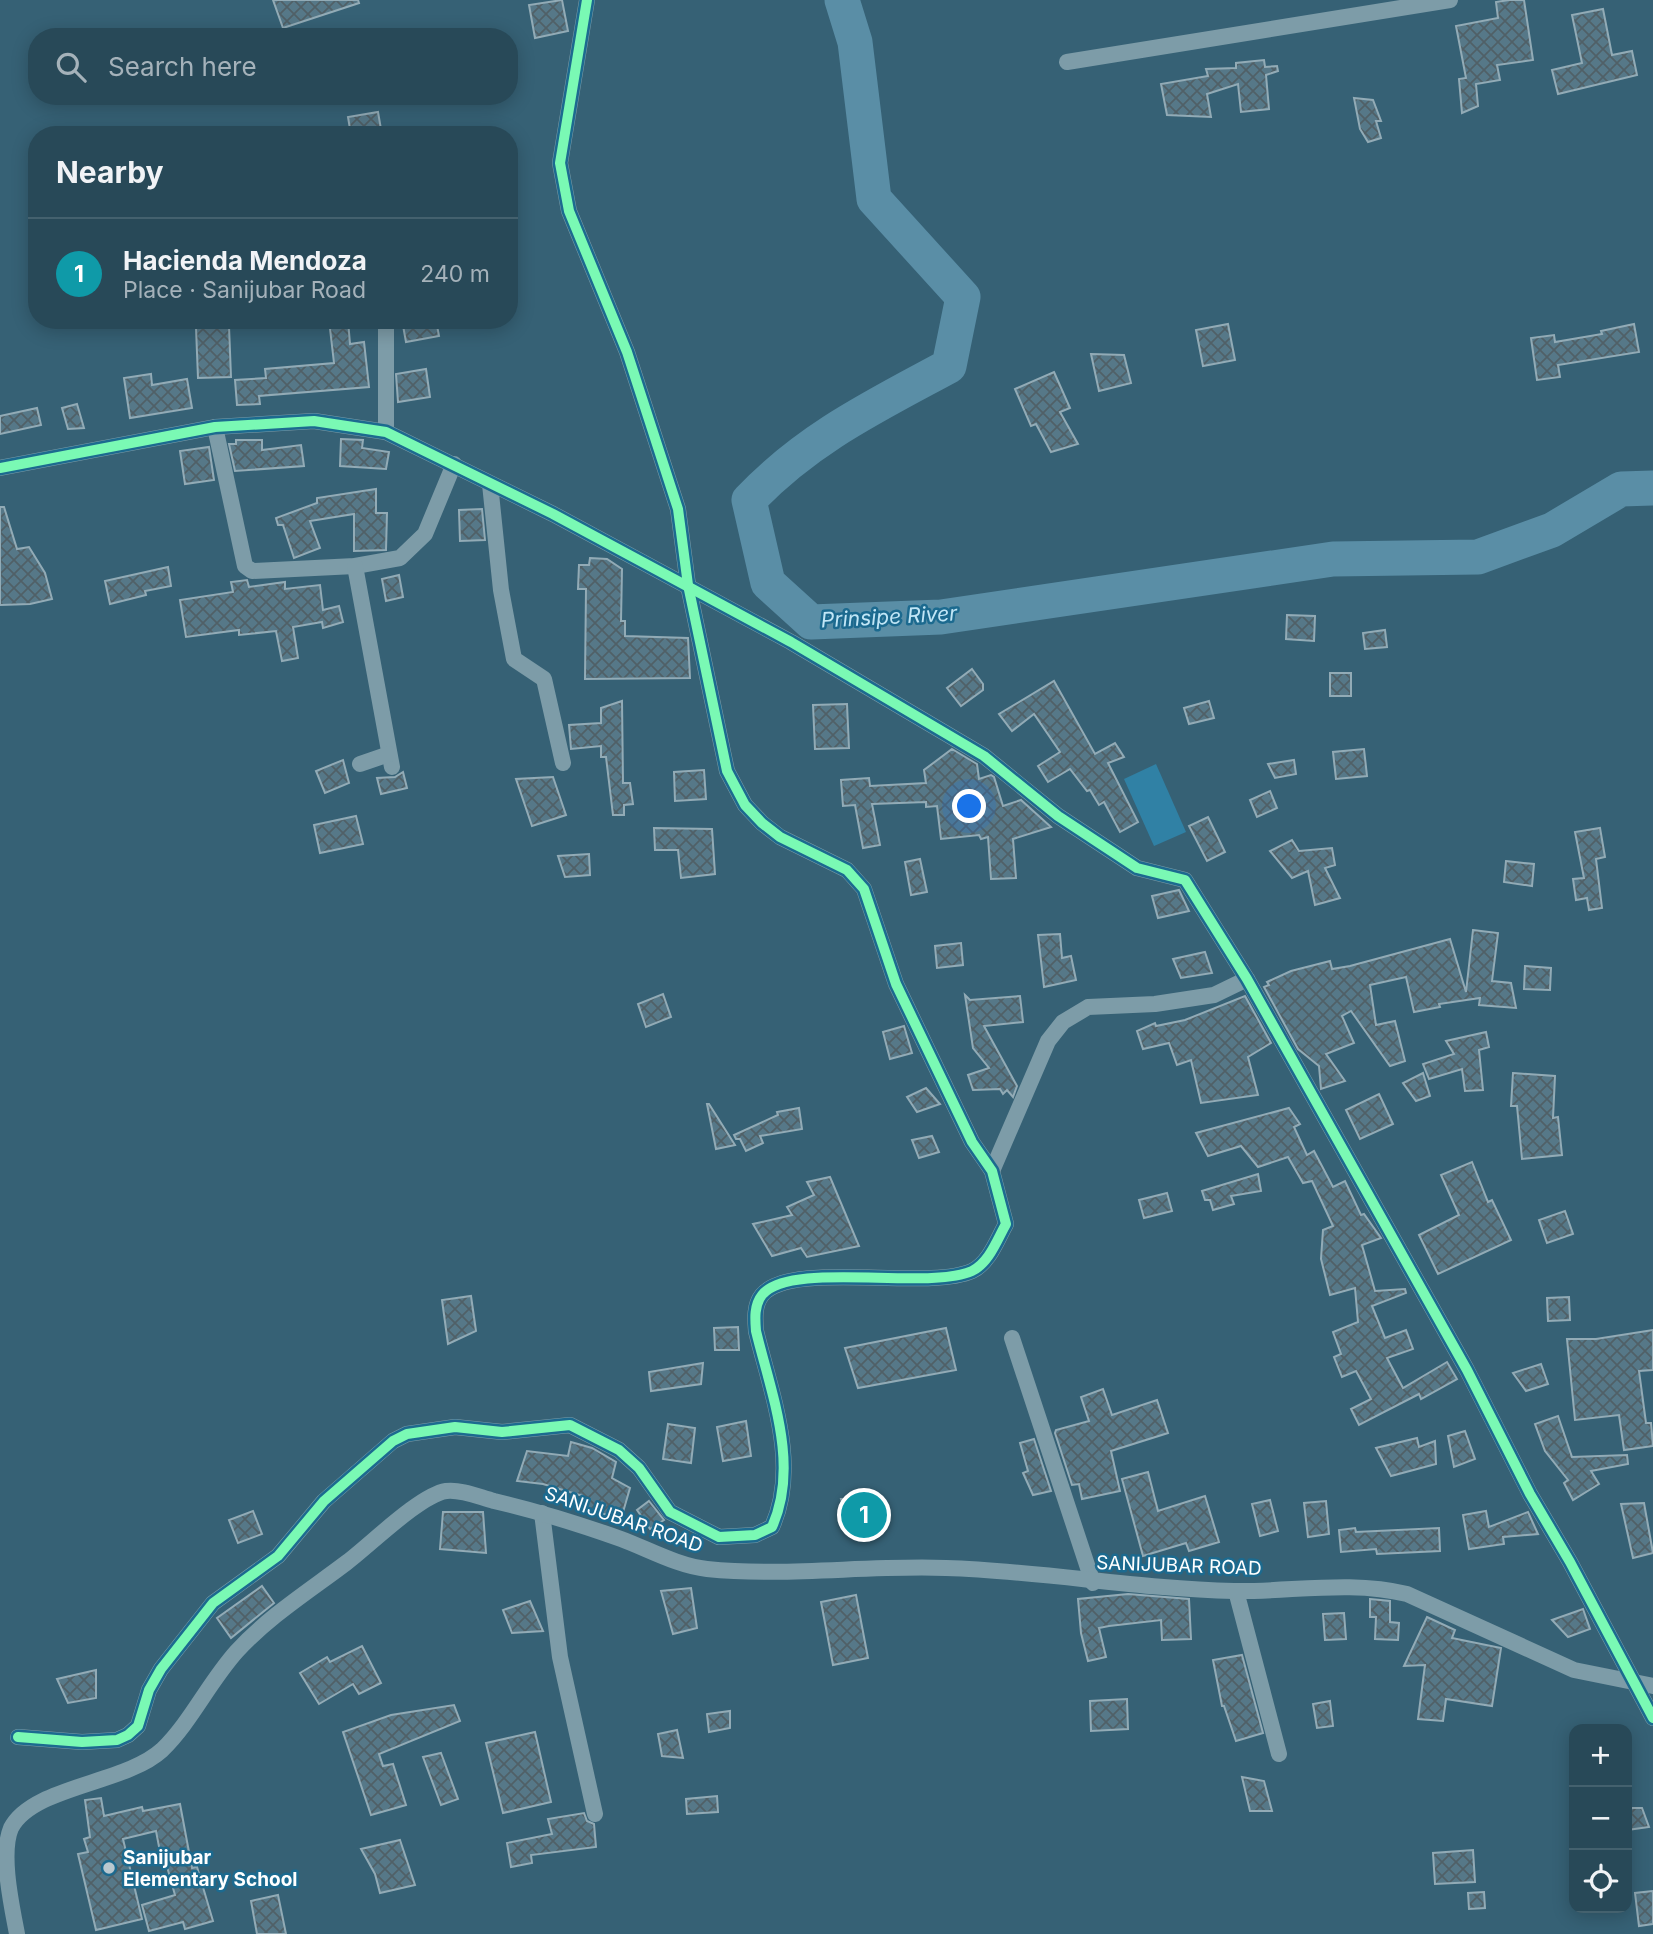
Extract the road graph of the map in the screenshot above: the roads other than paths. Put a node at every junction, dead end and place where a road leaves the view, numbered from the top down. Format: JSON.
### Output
{"nodes":[{"id":1,"x":587,"y":0,"type":"edge"},
{"id":2,"x":1450,"y":0,"type":"edge"},
{"id":3,"x":1067,"y":62,"type":"dead end"},
{"id":4,"x":386,"y":329,"type":"edge"},
{"id":5,"x":215,"y":426,"type":"junction"},
{"id":6,"x":386,"y":432,"type":"junction"},
{"id":7,"x":454,"y":464,"type":"junction"},
{"id":8,"x":0,"y":468,"type":"edge"},
{"id":9,"x":490,"y":484,"type":"junction"},
{"id":10,"x":355,"y":566,"type":"junction"},
{"id":11,"x":688,"y":585,"type":"junction"},
{"id":12,"x":563,"y":763,"type":"dead end"},
{"id":13,"x":359,"y":764,"type":"dead end"},
{"id":14,"x":1247,"y":979,"type":"junction"},
{"id":15,"x":992,"y":1171,"type":"junction"},
{"id":16,"x":1012,"y":1338,"type":"dead end"},
{"id":17,"x":542,"y":1513,"type":"junction"},
{"id":18,"x":1093,"y":1583,"type":"junction"},
{"id":19,"x":1236,"y":1591,"type":"junction"},
{"id":20,"x":1634,"y":1681,"type":"junction"},
{"id":21,"x":1653,"y":1686,"type":"edge"},
{"id":22,"x":1653,"y":1718,"type":"edge"},
{"id":23,"x":18,"y":1737,"type":"dead end"},
{"id":24,"x":1279,"y":1754,"type":"dead end"},
{"id":25,"x":595,"y":1814,"type":"dead end"},
{"id":26,"x":6,"y":1907,"type":"edge"},
{"id":27,"x":17,"y":1934,"type":"edge"}],
"edges":[{"from":1,"to":11,"type":"street"},
{"from":2,"to":3,"type":"street"},
{"from":4,"to":6,"type":"street"},
{"from":5,"to":6,"type":"street"},
{"from":5,"to":8,"type":"street"},
{"from":5,"to":10,"type":"street"},
{"from":6,"to":7,"type":"street"},
{"from":7,"to":9,"type":"street"},
{"from":7,"to":10,"type":"street"},
{"from":9,"to":11,"type":"street"},
{"from":9,"to":12,"type":"street"},
{"from":10,"to":13,"type":"street"},
{"from":11,"to":14,"type":"street"},
{"from":11,"to":15,"type":"street"},
{"from":14,"to":15,"type":"street"},
{"from":14,"to":20,"type":"street"},
{"from":15,"to":23,"type":"street"},
{"from":16,"to":18,"type":"street"},
{"from":17,"to":18,"type":"street","name":"SANIJUBAR ROAD"},
{"from":17,"to":25,"type":"street"},
{"from":17,"to":26,"type":"street","name":"SANIJUBAR ROAD"},
{"from":18,"to":19,"type":"street","name":"SANIJUBAR ROAD"},
{"from":19,"to":20,"type":"street","name":"SANIJUBAR ROAD"},
{"from":19,"to":24,"type":"street"},
{"from":20,"to":21,"type":"street","name":"SANIJUBAR ROAD"},
{"from":20,"to":22,"type":"street"},
{"from":26,"to":27,"type":"street","name":"SANIJUBAR ROAD"}]}
